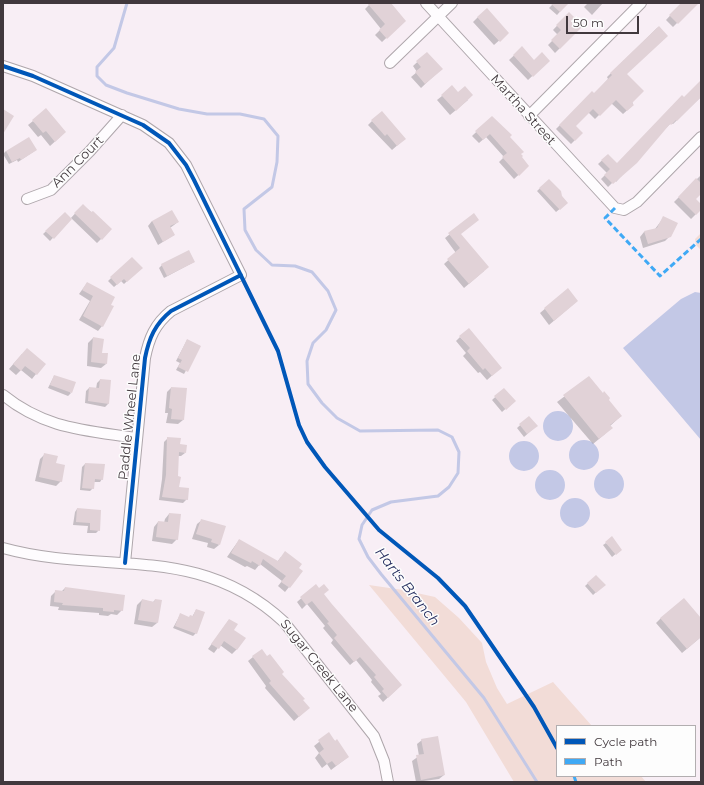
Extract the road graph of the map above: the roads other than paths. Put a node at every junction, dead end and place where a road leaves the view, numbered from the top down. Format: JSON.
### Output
{"nodes":[{"id":1,"x":426,"y":3,"type":"edge"},
{"id":2,"x":452,"y":3,"type":"edge"},
{"id":3,"x":641,"y":3,"type":"edge"},
{"id":4,"x":439,"y":17,"type":"junction"},
{"id":5,"x":390,"y":63,"type":"dead end"},
{"id":6,"x":3,"y":66,"type":"edge"},
{"id":7,"x":122,"y":115,"type":"junction"},
{"id":8,"x":529,"y":116,"type":"junction"},
{"id":9,"x":701,"y":137,"type":"edge"},
{"id":10,"x":27,"y":199,"type":"dead end"},
{"id":11,"x":3,"y":394,"type":"edge"},
{"id":12,"x":136,"y":438,"type":"junction"},
{"id":13,"x":3,"y":548,"type":"edge"},
{"id":14,"x":125,"y":563,"type":"junction"},
{"id":15,"x":388,"y":782,"type":"edge"}],
"edges":[{"from":1,"to":4,"type":"street","name":"Martha Street"},
{"from":2,"to":4,"type":"street"},
{"from":3,"to":8,"type":"street"},
{"from":4,"to":5,"type":"street"},
{"from":4,"to":8,"type":"street","name":"Martha Street"},
{"from":6,"to":7,"type":"street"},
{"from":7,"to":10,"type":"street","name":"Ann Court"},
{"from":7,"to":12,"type":"street","name":"Paddle Wheel Lane"},
{"from":8,"to":9,"type":"street","name":"Martha Street"},
{"from":11,"to":12,"type":"street"},
{"from":12,"to":14,"type":"street","name":"Paddle Wheel Lane"},
{"from":13,"to":14,"type":"street","name":"Sugar Creek Lane"},
{"from":14,"to":15,"type":"street","name":"Sugar Creek Lane"}]}
